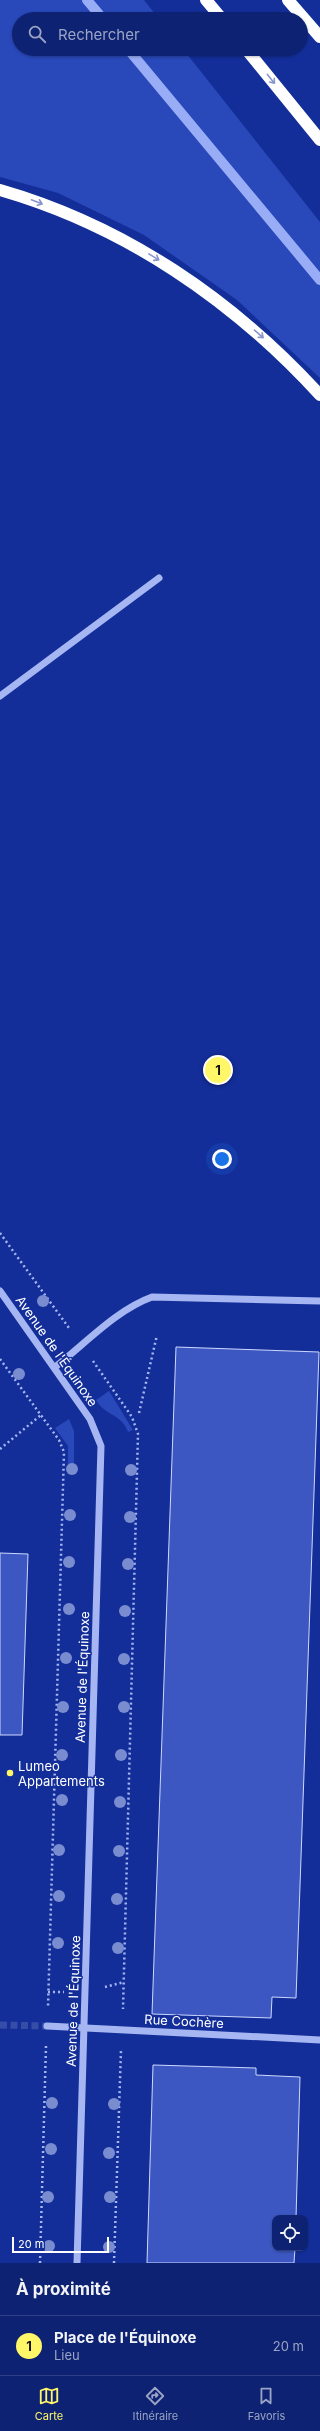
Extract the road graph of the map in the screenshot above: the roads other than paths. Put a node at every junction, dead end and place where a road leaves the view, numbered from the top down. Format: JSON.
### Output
{"nodes":[{"id":1,"x":206,"y":0,"type":"edge"},
{"id":2,"x":288,"y":0,"type":"edge"},
{"id":3,"x":216,"y":12,"type":"edge"},
{"id":4,"x":298,"y":12,"type":"edge"},
{"id":5,"x":308,"y":23,"type":"edge"},
{"id":6,"x":320,"y":37,"type":"edge"},
{"id":7,"x":252,"y":56,"type":"edge"},
{"id":8,"x":320,"y":140,"type":"edge"},
{"id":9,"x":0,"y":190,"type":"edge"},
{"id":10,"x":320,"y":395,"type":"edge"},
{"id":11,"x":159,"y":578,"type":"dead end"},
{"id":12,"x":0,"y":696,"type":"edge"},
{"id":13,"x":0,"y":1291,"type":"edge"},
{"id":14,"x":320,"y":1301,"type":"edge"},
{"id":15,"x":55,"y":1367,"type":"junction"},
{"id":16,"x":47,"y":2026,"type":"tunnel mouth"},
{"id":17,"x":84,"y":2028,"type":"junction"},
{"id":18,"x":320,"y":2040,"type":"edge"},
{"id":19,"x":77,"y":2263,"type":"edge"}],
"edges":[{"from":1,"to":3,"type":"highway"},
{"from":2,"to":4,"type":"highway"},
{"from":5,"to":6,"type":"highway"},
{"from":7,"to":8,"type":"highway","one_way":true},
{"from":9,"to":10,"type":"highway","one_way":true},
{"from":11,"to":12,"type":"street"},
{"from":13,"to":15,"type":"street","name":"Avenue de l'Équinoxe"},
{"from":14,"to":15,"type":"street"},
{"from":15,"to":17,"type":"street","name":"Avenue de l'Équinoxe"},
{"from":16,"to":17,"type":"street","name":"Rue Cochère"},
{"from":17,"to":18,"type":"street","name":"Rue Cochère"},
{"from":17,"to":19,"type":"street","name":"Avenue de l'Équinoxe"}]}
